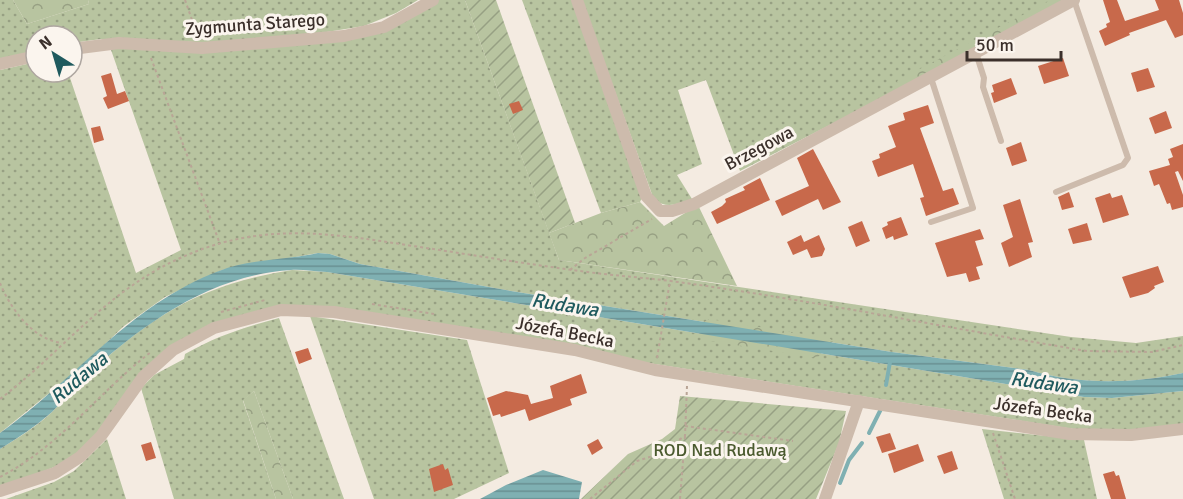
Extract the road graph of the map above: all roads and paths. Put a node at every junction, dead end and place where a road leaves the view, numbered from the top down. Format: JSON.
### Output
{"nodes":[{"id":1,"x":185,"y":0,"type":"edge"},
{"id":2,"x":433,"y":0,"type":"edge"},
{"id":3,"x":577,"y":0,"type":"edge"},
{"id":4,"x":1074,"y":0,"type":"edge"},
{"id":5,"x":149,"y":45,"type":"junction"},
{"id":6,"x":84,"y":48,"type":"edge"},
{"id":7,"x":202,"y":48,"type":"junction"},
{"id":8,"x":976,"y":53,"type":"junction"},
{"id":9,"x":24,"y":59,"type":"edge"},
{"id":10,"x":0,"y":64,"type":"edge"},
{"id":11,"x":931,"y":78,"type":"junction"},
{"id":12,"x":1001,"y":141,"type":"dead end"},
{"id":13,"x":1056,"y":192,"type":"dead end"},
{"id":14,"x":660,"y":211,"type":"junction"},
{"id":15,"x":931,"y":222,"type":"dead end"},
{"id":16,"x":220,"y":244,"type":"junction"},
{"id":17,"x":570,"y":270,"type":"junction"},
{"id":18,"x":670,"y":282,"type":"junction"},
{"id":19,"x":0,"y":283,"type":"edge"},
{"id":20,"x":272,"y":299,"type":"dead end"},
{"id":21,"x":363,"y":303,"type":"dead end"},
{"id":22,"x":435,"y":314,"type":"dead end"},
{"id":23,"x":212,"y":316,"type":"dead end"},
{"id":24,"x":62,"y":343,"type":"junction"},
{"id":25,"x":1183,"y":345,"type":"edge"},
{"id":26,"x":158,"y":347,"type":"dead end"},
{"id":27,"x":657,"y":358,"type":"dead end"},
{"id":28,"x":688,"y":375,"type":"junction"},
{"id":29,"x":0,"y":399,"type":"edge"},
{"id":30,"x":859,"y":401,"type":"junction"},
{"id":31,"x":989,"y":422,"type":"junction"},
{"id":32,"x":686,"y":426,"type":"junction"},
{"id":33,"x":1183,"y":429,"type":"edge"},
{"id":34,"x":685,"y":436,"type":"junction"},
{"id":35,"x":793,"y":441,"type":"dead end"},
{"id":36,"x":0,"y":477,"type":"edge"},
{"id":37,"x":0,"y":491,"type":"edge"},
{"id":38,"x":590,"y":499,"type":"edge"},
{"id":39,"x":680,"y":499,"type":"edge"},
{"id":40,"x":825,"y":499,"type":"edge"},
{"id":41,"x":1015,"y":499,"type":"edge"}],
"edges":[{"from":1,"to":7,"type":"path"},
{"from":2,"to":7,"type":"street","name":"Zygmunta Starego"},
{"from":3,"to":14,"type":"street"},
{"from":4,"to":8,"type":"street","name":"Brzegowa"},
{"from":4,"to":13,"type":"lane"},
{"from":5,"to":6,"type":"street","name":"Zygmunta Starego"},
{"from":5,"to":7,"type":"street","name":"Zygmunta Starego"},
{"from":5,"to":16,"type":"path"},
{"from":8,"to":11,"type":"street","name":"Brzegowa"},
{"from":8,"to":12,"type":"lane"},
{"from":9,"to":10,"type":"street"},
{"from":11,"to":14,"type":"street","name":"Brzegowa"},
{"from":11,"to":15,"type":"lane"},
{"from":14,"to":17,"type":"path"},
{"from":16,"to":17,"type":"path"},
{"from":16,"to":24,"type":"path"},
{"from":17,"to":18,"type":"path"},
{"from":18,"to":25,"type":"path"},
{"from":18,"to":27,"type":"path"},
{"from":19,"to":24,"type":"path"},
{"from":20,"to":23,"type":"path"},
{"from":21,"to":22,"type":"path"},
{"from":24,"to":29,"type":"path"},
{"from":26,"to":36,"type":"path"},
{"from":28,"to":30,"type":"street","name":"Józefa Becka"},
{"from":28,"to":32,"type":"path"},
{"from":28,"to":37,"type":"street","name":"Józefa Becka"},
{"from":30,"to":31,"type":"street","name":"Józefa Becka"},
{"from":30,"to":40,"type":"street"},
{"from":31,"to":33,"type":"street","name":"Józefa Becka"},
{"from":31,"to":41,"type":"path"},
{"from":32,"to":34,"type":"path"},
{"from":32,"to":35,"type":"path"},
{"from":34,"to":38,"type":"path"},
{"from":34,"to":39,"type":"path"}]}
